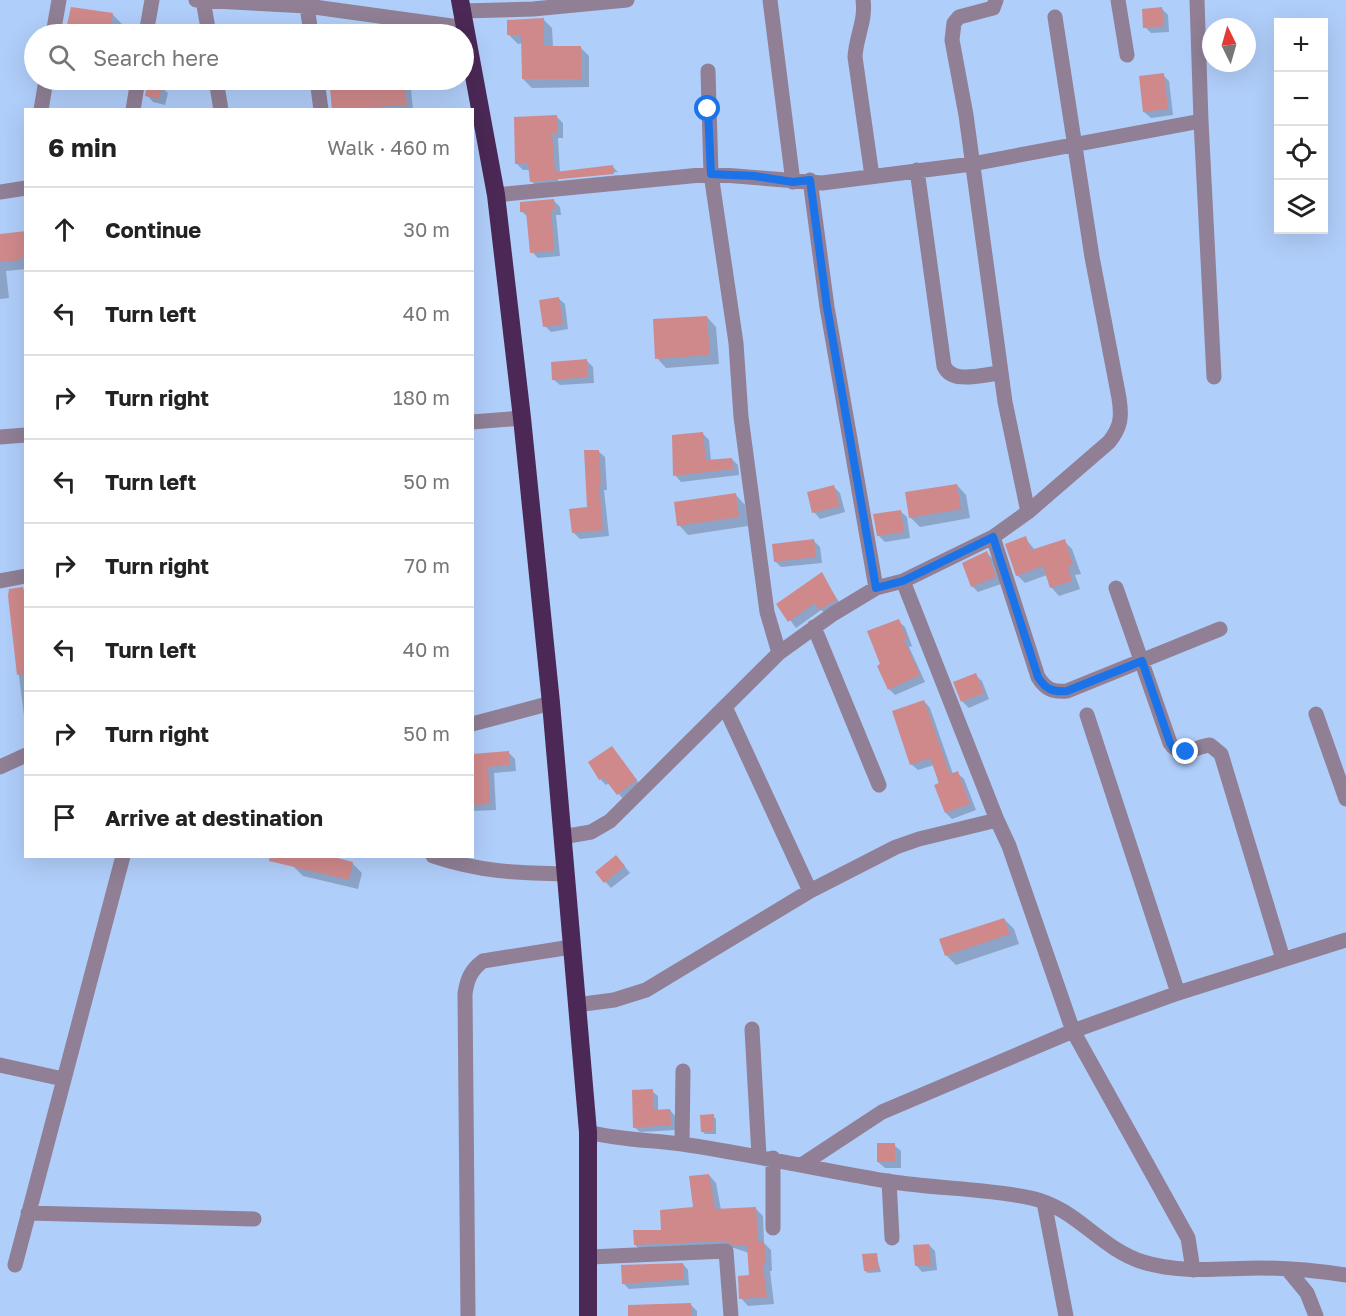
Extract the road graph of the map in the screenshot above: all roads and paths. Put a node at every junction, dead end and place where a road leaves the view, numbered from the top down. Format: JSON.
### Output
{"nodes":[{"id":1,"x":59,"y":0,"type":"edge"},
{"id":2,"x":152,"y":0,"type":"edge"},
{"id":3,"x":196,"y":0,"type":"edge"},
{"id":4,"x":203,"y":0,"type":"edge"},
{"id":5,"x":627,"y":0,"type":"edge"},
{"id":6,"x":770,"y":0,"type":"edge"},
{"id":7,"x":863,"y":0,"type":"edge"},
{"id":8,"x":996,"y":0,"type":"edge"},
{"id":9,"x":1118,"y":0,"type":"edge"},
{"id":10,"x":1197,"y":0,"type":"edge"},
{"id":11,"x":307,"y":6,"type":"junction"},
{"id":12,"x":463,"y":13,"type":"edge"},
{"id":13,"x":1055,"y":17,"type":"dead end"},
{"id":14,"x":55,"y":24,"type":"edge"},
{"id":15,"x":148,"y":24,"type":"edge"},
{"id":16,"x":207,"y":24,"type":"edge"},
{"id":17,"x":310,"y":24,"type":"edge"},
{"id":18,"x":1127,"y":55,"type":"dead end"},
{"id":19,"x":708,"y":71,"type":"dead end"},
{"id":20,"x":44,"y":90,"type":"edge"},
{"id":21,"x":136,"y":90,"type":"edge"},
{"id":22,"x":218,"y":90,"type":"edge"},
{"id":23,"x":318,"y":90,"type":"edge"},
{"id":24,"x":472,"y":90,"type":"edge"},
{"id":25,"x":41,"y":108,"type":"edge"},
{"id":26,"x":133,"y":108,"type":"edge"},
{"id":27,"x":221,"y":108,"type":"edge"},
{"id":28,"x":321,"y":108,"type":"edge"},
{"id":29,"x":1201,"y":121,"type":"junction"},
{"id":30,"x":478,"y":136,"type":"edge"},
{"id":31,"x":1075,"y":145,"type":"junction"},
{"id":32,"x":972,"y":164,"type":"junction"},
{"id":33,"x":917,"y":170,"type":"junction"},
{"id":34,"x":711,"y":174,"type":"junction"},
{"id":35,"x":872,"y":176,"type":"junction"},
{"id":36,"x":810,"y":180,"type":"junction"},
{"id":37,"x":793,"y":182,"type":"junction"},
{"id":38,"x":24,"y":188,"type":"edge"},
{"id":39,"x":0,"y":192,"type":"edge"},
{"id":40,"x":496,"y":195,"type":"junction"},
{"id":41,"x":1001,"y":372,"type":"junction"},
{"id":42,"x":1214,"y":377,"type":"dead end"},
{"id":43,"x":522,"y":418,"type":"junction"},
{"id":44,"x":474,"y":422,"type":"edge"},
{"id":45,"x":24,"y":435,"type":"edge"},
{"id":46,"x":0,"y":437,"type":"edge"},
{"id":47,"x":1029,"y":512,"type":"junction"},
{"id":48,"x":993,"y":537,"type":"junction"},
{"id":49,"x":24,"y":576,"type":"edge"},
{"id":50,"x":0,"y":580,"type":"edge"},
{"id":51,"x":903,"y":581,"type":"junction"},
{"id":52,"x":876,"y":588,"type":"junction"},
{"id":53,"x":1116,"y":588,"type":"dead end"},
{"id":54,"x":814,"y":627,"type":"junction"},
{"id":55,"x":1220,"y":629,"type":"dead end"},
{"id":56,"x":779,"y":653,"type":"junction"},
{"id":57,"x":1142,"y":661,"type":"junction"},
{"id":58,"x":551,"y":703,"type":"junction"},
{"id":59,"x":725,"y":707,"type":"junction"},
{"id":60,"x":1316,"y":714,"type":"dead end"},
{"id":61,"x":1087,"y":715,"type":"dead end"},
{"id":62,"x":474,"y":723,"type":"edge"},
{"id":63,"x":24,"y":755,"type":"edge"},
{"id":64,"x":0,"y":767,"type":"edge"},
{"id":65,"x":879,"y":785,"type":"dead end"},
{"id":66,"x":1346,"y":799,"type":"edge"},
{"id":67,"x":997,"y":820,"type":"junction"},
{"id":68,"x":562,"y":837,"type":"junction"},
{"id":69,"x":122,"y":858,"type":"edge"},
{"id":70,"x":439,"y":858,"type":"edge"},
{"id":71,"x":566,"y":874,"type":"junction"},
{"id":72,"x":810,"y":891,"type":"junction"},
{"id":73,"x":1346,"y":940,"type":"edge"},
{"id":74,"x":571,"y":947,"type":"junction"},
{"id":75,"x":1283,"y":959,"type":"junction"},
{"id":76,"x":1178,"y":993,"type":"junction"},
{"id":77,"x":576,"y":1005,"type":"junction"},
{"id":78,"x":752,"y":1029,"type":"dead end"},
{"id":79,"x":1073,"y":1031,"type":"junction"},
{"id":80,"x":0,"y":1065,"type":"edge"},
{"id":81,"x":683,"y":1071,"type":"dead end"},
{"id":82,"x":63,"y":1079,"type":"junction"},
{"id":83,"x":588,"y":1132,"type":"junction"},
{"id":84,"x":682,"y":1144,"type":"junction"},
{"id":85,"x":766,"y":1157,"type":"junction"},
{"id":86,"x":803,"y":1164,"type":"junction"},
{"id":87,"x":889,"y":1182,"type":"junction"},
{"id":88,"x":1044,"y":1202,"type":"junction"},
{"id":89,"x":28,"y":1213,"type":"junction"},
{"id":90,"x":254,"y":1219,"type":"dead end"},
{"id":91,"x":773,"y":1228,"type":"dead end"},
{"id":92,"x":892,"y":1238,"type":"dead end"},
{"id":93,"x":590,"y":1257,"type":"junction"},
{"id":94,"x":15,"y":1265,"type":"dead end"},
{"id":95,"x":1193,"y":1270,"type":"junction"},
{"id":96,"x":1288,"y":1270,"type":"junction"},
{"id":97,"x":1346,"y":1275,"type":"edge"},
{"id":98,"x":468,"y":1316,"type":"edge"},
{"id":99,"x":588,"y":1316,"type":"edge"},
{"id":100,"x":731,"y":1316,"type":"edge"},
{"id":101,"x":1066,"y":1316,"type":"edge"},
{"id":102,"x":1316,"y":1316,"type":"edge"}],
"edges":[{"from":1,"to":14,"type":"street"},
{"from":2,"to":15,"type":"street"},
{"from":3,"to":4,"type":"street"},
{"from":4,"to":11,"type":"street"},
{"from":4,"to":16,"type":"street"},
{"from":5,"to":12,"type":"street"},
{"from":6,"to":37,"type":"street"},
{"from":7,"to":35,"type":"street"},
{"from":8,"to":32,"type":"street"},
{"from":9,"to":18,"type":"street"},
{"from":10,"to":29,"type":"street"},
{"from":11,"to":12,"type":"street"},
{"from":11,"to":17,"type":"street"},
{"from":13,"to":31,"type":"street"},
{"from":19,"to":34,"type":"street"},
{"from":20,"to":25,"type":"street"},
{"from":21,"to":26,"type":"street"},
{"from":22,"to":27,"type":"street"},
{"from":23,"to":28,"type":"street"},
{"from":24,"to":30,"type":"highway"},
{"from":29,"to":31,"type":"street"},
{"from":29,"to":42,"type":"street"},
{"from":30,"to":40,"type":"highway"},
{"from":31,"to":32,"type":"street"},
{"from":31,"to":47,"type":"street"},
{"from":32,"to":33,"type":"street"},
{"from":32,"to":41,"type":"street"},
{"from":33,"to":35,"type":"street"},
{"from":33,"to":41,"type":"street"},
{"from":34,"to":37,"type":"street"},
{"from":34,"to":40,"type":"street"},
{"from":34,"to":56,"type":"street"},
{"from":35,"to":36,"type":"street"},
{"from":36,"to":37,"type":"street"},
{"from":36,"to":52,"type":"street"},
{"from":38,"to":39,"type":"street"},
{"from":40,"to":43,"type":"highway"},
{"from":41,"to":47,"type":"street"},
{"from":43,"to":44,"type":"street"},
{"from":43,"to":58,"type":"highway"},
{"from":45,"to":46,"type":"street"},
{"from":47,"to":48,"type":"street"},
{"from":48,"to":51,"type":"street"},
{"from":48,"to":57,"type":"street"},
{"from":49,"to":50,"type":"street"},
{"from":51,"to":52,"type":"street"},
{"from":51,"to":67,"type":"street"},
{"from":52,"to":54,"type":"street"},
{"from":53,"to":57,"type":"street"},
{"from":54,"to":56,"type":"street"},
{"from":54,"to":65,"type":"street"},
{"from":55,"to":57,"type":"street"},
{"from":56,"to":59,"type":"street"},
{"from":57,"to":75,"type":"street"},
{"from":58,"to":62,"type":"street"},
{"from":58,"to":68,"type":"highway"},
{"from":59,"to":68,"type":"street"},
{"from":59,"to":72,"type":"street"},
{"from":60,"to":66,"type":"street"},
{"from":61,"to":76,"type":"street"},
{"from":63,"to":64,"type":"street"},
{"from":67,"to":72,"type":"street"},
{"from":67,"to":79,"type":"street"},
{"from":68,"to":71,"type":"highway"},
{"from":69,"to":82,"type":"street"},
{"from":70,"to":71,"type":"street"},
{"from":71,"to":74,"type":"highway"},
{"from":72,"to":77,"type":"street"},
{"from":73,"to":75,"type":"street"},
{"from":74,"to":77,"type":"highway"},
{"from":74,"to":98,"type":"street"},
{"from":75,"to":76,"type":"street"},
{"from":76,"to":79,"type":"street"},
{"from":77,"to":83,"type":"highway"},
{"from":78,"to":85,"type":"street"},
{"from":79,"to":86,"type":"street"},
{"from":79,"to":95,"type":"street"},
{"from":80,"to":82,"type":"street"},
{"from":81,"to":84,"type":"street"},
{"from":82,"to":89,"type":"street"},
{"from":83,"to":84,"type":"street"},
{"from":83,"to":93,"type":"highway"},
{"from":84,"to":85,"type":"street"},
{"from":85,"to":86,"type":"street"},
{"from":85,"to":91,"type":"street"},
{"from":86,"to":87,"type":"street"},
{"from":87,"to":88,"type":"street"},
{"from":87,"to":92,"type":"street"},
{"from":88,"to":95,"type":"street"},
{"from":88,"to":101,"type":"street"},
{"from":89,"to":90,"type":"street"},
{"from":89,"to":94,"type":"street"},
{"from":93,"to":99,"type":"highway"},
{"from":93,"to":100,"type":"street"},
{"from":95,"to":96,"type":"street"},
{"from":96,"to":97,"type":"street"},
{"from":96,"to":102,"type":"street"}]}
